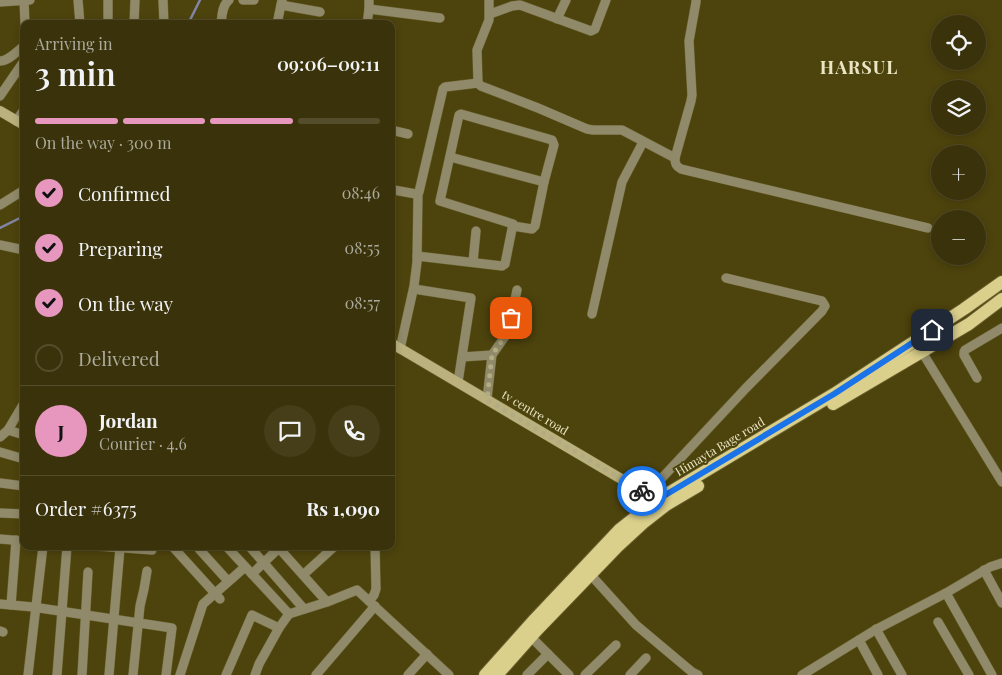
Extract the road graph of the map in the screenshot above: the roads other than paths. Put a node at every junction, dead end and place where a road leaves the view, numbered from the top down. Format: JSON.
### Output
{"nodes":[{"id":1,"x":24,"y":0,"type":"edge"},
{"id":2,"x":30,"y":0,"type":"edge"},
{"id":3,"x":78,"y":0,"type":"edge"},
{"id":4,"x":108,"y":0,"type":"edge"},
{"id":5,"x":135,"y":0,"type":"edge"},
{"id":6,"x":163,"y":0,"type":"edge"},
{"id":7,"x":229,"y":0,"type":"edge"},
{"id":8,"x":244,"y":0,"type":"edge"},
{"id":9,"x":254,"y":0,"type":"edge"},
{"id":10,"x":489,"y":0,"type":"edge"},
{"id":11,"x":566,"y":0,"type":"edge"},
{"id":12,"x":606,"y":0,"type":"edge"},
{"id":13,"x":696,"y":0,"type":"edge"},
{"id":14,"x":0,"y":2,"type":"edge"},
{"id":15,"x":282,"y":2,"type":"edge"},
{"id":16,"x":521,"y":2,"type":"edge"},
{"id":17,"x":369,"y":5,"type":"edge"},
{"id":18,"x":320,"y":12,"type":"dead end"},
{"id":19,"x":490,"y":14,"type":"junction"},
{"id":20,"x":440,"y":18,"type":"dead end"},
{"id":21,"x":25,"y":20,"type":"edge"},
{"id":22,"x":80,"y":20,"type":"edge"},
{"id":23,"x":108,"y":20,"type":"edge"},
{"id":24,"x":134,"y":20,"type":"edge"},
{"id":25,"x":164,"y":20,"type":"edge"},
{"id":26,"x":222,"y":20,"type":"edge"},
{"id":27,"x":278,"y":20,"type":"edge"},
{"id":28,"x":367,"y":20,"type":"edge"},
{"id":29,"x":557,"y":20,"type":"junction"},
{"id":30,"x":20,"y":49,"type":"edge"},
{"id":31,"x":0,"y":61,"type":"edge"},
{"id":32,"x":20,"y":67,"type":"edge"},
{"id":33,"x":478,"y":83,"type":"junction"},
{"id":34,"x":0,"y":96,"type":"edge"},
{"id":35,"x":0,"y":111,"type":"edge"},
{"id":36,"x":20,"y":123,"type":"edge"},
{"id":37,"x":395,"y":131,"type":"edge"},
{"id":38,"x":408,"y":134,"type":"dead end"},
{"id":39,"x":643,"y":142,"type":"junction"},
{"id":40,"x":450,"y":156,"type":"junction"},
{"id":41,"x":675,"y":158,"type":"junction"},
{"id":42,"x":544,"y":182,"type":"junction"},
{"id":43,"x":395,"y":190,"type":"edge"},
{"id":44,"x":20,"y":192,"type":"edge"},
{"id":45,"x":418,"y":194,"type":"junction"},
{"id":46,"x":0,"y":205,"type":"edge"},
{"id":47,"x":513,"y":226,"type":"junction"},
{"id":48,"x":928,"y":228,"type":"dead end"},
{"id":49,"x":476,"y":231,"type":"dead end"},
{"id":50,"x":0,"y":245,"type":"edge"},
{"id":51,"x":20,"y":249,"type":"edge"},
{"id":52,"x":417,"y":256,"type":"junction"},
{"id":53,"x":473,"y":262,"type":"junction"},
{"id":54,"x":726,"y":278,"type":"dead end"},
{"id":55,"x":1002,"y":282,"type":"edge"},
{"id":56,"x":414,"y":289,"type":"junction"},
{"id":57,"x":517,"y":290,"type":"dead end"},
{"id":58,"x":1002,"y":299,"type":"edge"},
{"id":59,"x":592,"y":314,"type":"dead end"},
{"id":60,"x":1002,"y":328,"type":"edge"},
{"id":61,"x":396,"y":346,"type":"edge"},
{"id":62,"x":922,"y":352,"type":"junction"},
{"id":63,"x":492,"y":355,"type":"junction"},
{"id":64,"x":462,"y":357,"type":"junction"},
{"id":65,"x":977,"y":378,"type":"dead end"},
{"id":66,"x":458,"y":382,"type":"junction"},
{"id":67,"x":487,"y":400,"type":"junction"},
{"id":68,"x":20,"y":410,"type":"edge"},
{"id":69,"x":8,"y":430,"type":"junction"},
{"id":70,"x":20,"y":434,"type":"edge"},
{"id":71,"x":0,"y":437,"type":"edge"},
{"id":72,"x":0,"y":452,"type":"edge"},
{"id":73,"x":20,"y":458,"type":"edge"},
{"id":74,"x":1002,"y":482,"type":"edge"},
{"id":75,"x":0,"y":483,"type":"edge"},
{"id":76,"x":20,"y":486,"type":"edge"},
{"id":77,"x":656,"y":500,"type":"junction"},
{"id":78,"x":0,"y":512,"type":"edge"},
{"id":79,"x":20,"y":514,"type":"edge"},
{"id":80,"x":0,"y":539,"type":"edge"},
{"id":81,"x":20,"y":541,"type":"edge"},
{"id":82,"x":43,"y":550,"type":"edge"},
{"id":83,"x":67,"y":550,"type":"edge"},
{"id":84,"x":123,"y":550,"type":"edge"},
{"id":85,"x":175,"y":550,"type":"edge"},
{"id":86,"x":198,"y":550,"type":"edge"},
{"id":87,"x":202,"y":550,"type":"edge"},
{"id":88,"x":230,"y":550,"type":"edge"},
{"id":89,"x":253,"y":550,"type":"edge"},
{"id":90,"x":276,"y":550,"type":"edge"},
{"id":91,"x":282,"y":550,"type":"edge"},
{"id":92,"x":331,"y":550,"type":"edge"},
{"id":93,"x":375,"y":550,"type":"edge"},
{"id":94,"x":185,"y":561,"type":"junction"},
{"id":95,"x":264,"y":562,"type":"junction"},
{"id":96,"x":1002,"y":563,"type":"edge"},
{"id":97,"x":245,"y":566,"type":"junction"},
{"id":98,"x":984,"y":570,"type":"junction"},
{"id":99,"x":147,"y":571,"type":"dead end"},
{"id":100,"x":88,"y":572,"type":"dead end"},
{"id":101,"x":252,"y":574,"type":"junction"},
{"id":102,"x":590,"y":574,"type":"junction"},
{"id":103,"x":303,"y":575,"type":"junction"},
{"id":104,"x":228,"y":581,"type":"junction"},
{"id":105,"x":946,"y":593,"type":"junction"},
{"id":106,"x":217,"y":596,"type":"junction"},
{"id":107,"x":327,"y":602,"type":"junction"},
{"id":108,"x":1002,"y":603,"type":"edge"},
{"id":109,"x":0,"y":604,"type":"edge"},
{"id":110,"x":372,"y":604,"type":"junction"},
{"id":111,"x":11,"y":605,"type":"junction"},
{"id":112,"x":36,"y":607,"type":"junction"},
{"id":113,"x":304,"y":609,"type":"junction"},
{"id":114,"x":63,"y":611,"type":"junction"},
{"id":115,"x":289,"y":614,"type":"junction"},
{"id":116,"x":85,"y":615,"type":"junction"},
{"id":117,"x":114,"y":619,"type":"junction"},
{"id":118,"x":938,"y":622,"type":"dead end"},
{"id":119,"x":139,"y":623,"type":"junction"},
{"id":120,"x":279,"y":628,"type":"junction"},
{"id":121,"x":876,"y":629,"type":"junction"},
{"id":122,"x":527,"y":634,"type":"junction"},
{"id":123,"x":859,"y":640,"type":"junction"},
{"id":124,"x":616,"y":645,"type":"dead end"},
{"id":125,"x":427,"y":654,"type":"junction"},
{"id":126,"x":548,"y":654,"type":"junction"},
{"id":127,"x":646,"y":658,"type":"dead end"},
{"id":128,"x":28,"y":675,"type":"edge"},
{"id":129,"x":57,"y":675,"type":"edge"},
{"id":130,"x":82,"y":675,"type":"edge"},
{"id":131,"x":109,"y":675,"type":"edge"},
{"id":132,"x":133,"y":675,"type":"edge"},
{"id":133,"x":166,"y":675,"type":"edge"},
{"id":134,"x":180,"y":675,"type":"edge"},
{"id":135,"x":226,"y":675,"type":"edge"},
{"id":136,"x":255,"y":675,"type":"edge"},
{"id":137,"x":316,"y":675,"type":"edge"},
{"id":138,"x":408,"y":675,"type":"edge"},
{"id":139,"x":450,"y":675,"type":"edge"},
{"id":140,"x":485,"y":675,"type":"edge"},
{"id":141,"x":497,"y":675,"type":"edge"},
{"id":142,"x":527,"y":675,"type":"edge"},
{"id":143,"x":569,"y":675,"type":"edge"},
{"id":144,"x":585,"y":675,"type":"edge"},
{"id":145,"x":630,"y":675,"type":"edge"},
{"id":146,"x":698,"y":675,"type":"edge"},
{"id":147,"x":802,"y":675,"type":"edge"},
{"id":148,"x":878,"y":675,"type":"edge"},
{"id":149,"x":902,"y":675,"type":"edge"},
{"id":150,"x":969,"y":675,"type":"edge"},
{"id":151,"x":992,"y":675,"type":"edge"}],
"edges":[{"from":1,"to":2,"type":"street"},
{"from":1,"to":14,"type":"street"},
{"from":1,"to":21,"type":"street"},
{"from":3,"to":22,"type":"street"},
{"from":4,"to":23,"type":"street"},
{"from":5,"to":24,"type":"street"},
{"from":6,"to":25,"type":"street"},
{"from":7,"to":26,"type":"street"},
{"from":8,"to":9,"type":"street"},
{"from":10,"to":19,"type":"street"},
{"from":11,"to":29,"type":"street"},
{"from":12,"to":29,"type":"street"},
{"from":13,"to":41,"type":"street"},
{"from":15,"to":18,"type":"street"},
{"from":15,"to":27,"type":"street"},
{"from":16,"to":19,"type":"street"},
{"from":16,"to":29,"type":"street"},
{"from":17,"to":20,"type":"street"},
{"from":17,"to":28,"type":"street"},
{"from":19,"to":33,"type":"street"},
{"from":30,"to":31,"type":"street"},
{"from":32,"to":34,"type":"street"},
{"from":33,"to":39,"type":"street"},
{"from":33,"to":45,"type":"street"},
{"from":35,"to":36,"type":"main road"},
{"from":37,"to":38,"type":"street"},
{"from":39,"to":41,"type":"street"},
{"from":39,"to":59,"type":"street"},
{"from":40,"to":42,"type":"street"},
{"from":40,"to":42,"type":"street"},
{"from":40,"to":47,"type":"street"},
{"from":41,"to":48,"type":"street"},
{"from":42,"to":47,"type":"street"},
{"from":43,"to":45,"type":"street"},
{"from":44,"to":46,"type":"street"},
{"from":45,"to":52,"type":"street"},
{"from":47,"to":53,"type":"street"},
{"from":49,"to":53,"type":"street"},
{"from":50,"to":51,"type":"street"},
{"from":52,"to":53,"type":"street"},
{"from":52,"to":56,"type":"street"},
{"from":54,"to":77,"type":"street"},
{"from":55,"to":77,"type":"main road","name":"Himayta Bage road"},
{"from":56,"to":61,"type":"street"},
{"from":56,"to":64,"type":"street"},
{"from":57,"to":63,"type":"street"},
{"from":58,"to":62,"type":"main road"},
{"from":60,"to":65,"type":"street"},
{"from":61,"to":66,"type":"main road","name":"tv centre road"},
{"from":62,"to":74,"type":"street"},
{"from":62,"to":77,"type":"main road"},
{"from":63,"to":64,"type":"street"},
{"from":63,"to":67,"type":"street"},
{"from":64,"to":66,"type":"street"},
{"from":66,"to":67,"type":"main road","name":"tv centre road"},
{"from":67,"to":77,"type":"main road","name":"tv centre road"},
{"from":68,"to":69,"type":"street"},
{"from":69,"to":70,"type":"street"},
{"from":69,"to":71,"type":"street"},
{"from":72,"to":73,"type":"street"},
{"from":75,"to":76,"type":"street"},
{"from":77,"to":102,"type":"main road"},
{"from":77,"to":122,"type":"main road","name":"Himayta Bage road"},
{"from":78,"to":79,"type":"street"},
{"from":80,"to":81,"type":"street"},
{"from":81,"to":111,"type":"street"},
{"from":82,"to":112,"type":"street"},
{"from":83,"to":114,"type":"street"},
{"from":84,"to":117,"type":"street"},
{"from":85,"to":94,"type":"street"},
{"from":86,"to":94,"type":"street"},
{"from":87,"to":104,"type":"street"},
{"from":88,"to":97,"type":"street"},
{"from":89,"to":95,"type":"street"},
{"from":90,"to":95,"type":"street"},
{"from":91,"to":103,"type":"street"},
{"from":92,"to":103,"type":"street"},
{"from":93,"to":110,"type":"street"},
{"from":94,"to":106,"type":"street"},
{"from":95,"to":101,"type":"street"},
{"from":95,"to":113,"type":"street"},
{"from":96,"to":98,"type":"street"},
{"from":97,"to":101,"type":"street"},
{"from":97,"to":104,"type":"street"},
{"from":98,"to":105,"type":"street"},
{"from":98,"to":108,"type":"street"},
{"from":99,"to":119,"type":"street"},
{"from":100,"to":116,"type":"street"},
{"from":101,"to":115,"type":"street"},
{"from":102,"to":122,"type":"main road"},
{"from":102,"to":146,"type":"street"},
{"from":103,"to":107,"type":"street"},
{"from":104,"to":106,"type":"street"},
{"from":105,"to":121,"type":"street"},
{"from":105,"to":151,"type":"street"},
{"from":106,"to":134,"type":"street"},
{"from":107,"to":110,"type":"street"},
{"from":107,"to":113,"type":"street"},
{"from":109,"to":111,"type":"street"},
{"from":110,"to":125,"type":"street"},
{"from":110,"to":137,"type":"street"},
{"from":111,"to":112,"type":"street"},
{"from":112,"to":114,"type":"street"},
{"from":112,"to":128,"type":"street"},
{"from":113,"to":115,"type":"street"},
{"from":114,"to":116,"type":"street"},
{"from":114,"to":129,"type":"street"},
{"from":115,"to":120,"type":"street"},
{"from":116,"to":117,"type":"street"},
{"from":116,"to":130,"type":"street"},
{"from":117,"to":119,"type":"street"},
{"from":117,"to":131,"type":"street"},
{"from":118,"to":150,"type":"street"},
{"from":119,"to":132,"type":"street"},
{"from":119,"to":133,"type":"street"},
{"from":120,"to":135,"type":"street"},
{"from":120,"to":136,"type":"street"},
{"from":121,"to":123,"type":"street"},
{"from":121,"to":149,"type":"street"},
{"from":122,"to":126,"type":"street"},
{"from":122,"to":140,"type":"main road","name":"Himayta Bage road"},
{"from":122,"to":141,"type":"main road"},
{"from":123,"to":147,"type":"street"},
{"from":123,"to":148,"type":"street"},
{"from":124,"to":144,"type":"street"},
{"from":125,"to":138,"type":"street"},
{"from":125,"to":139,"type":"street"},
{"from":126,"to":142,"type":"street"},
{"from":126,"to":143,"type":"street"},
{"from":127,"to":145,"type":"street"}]}
